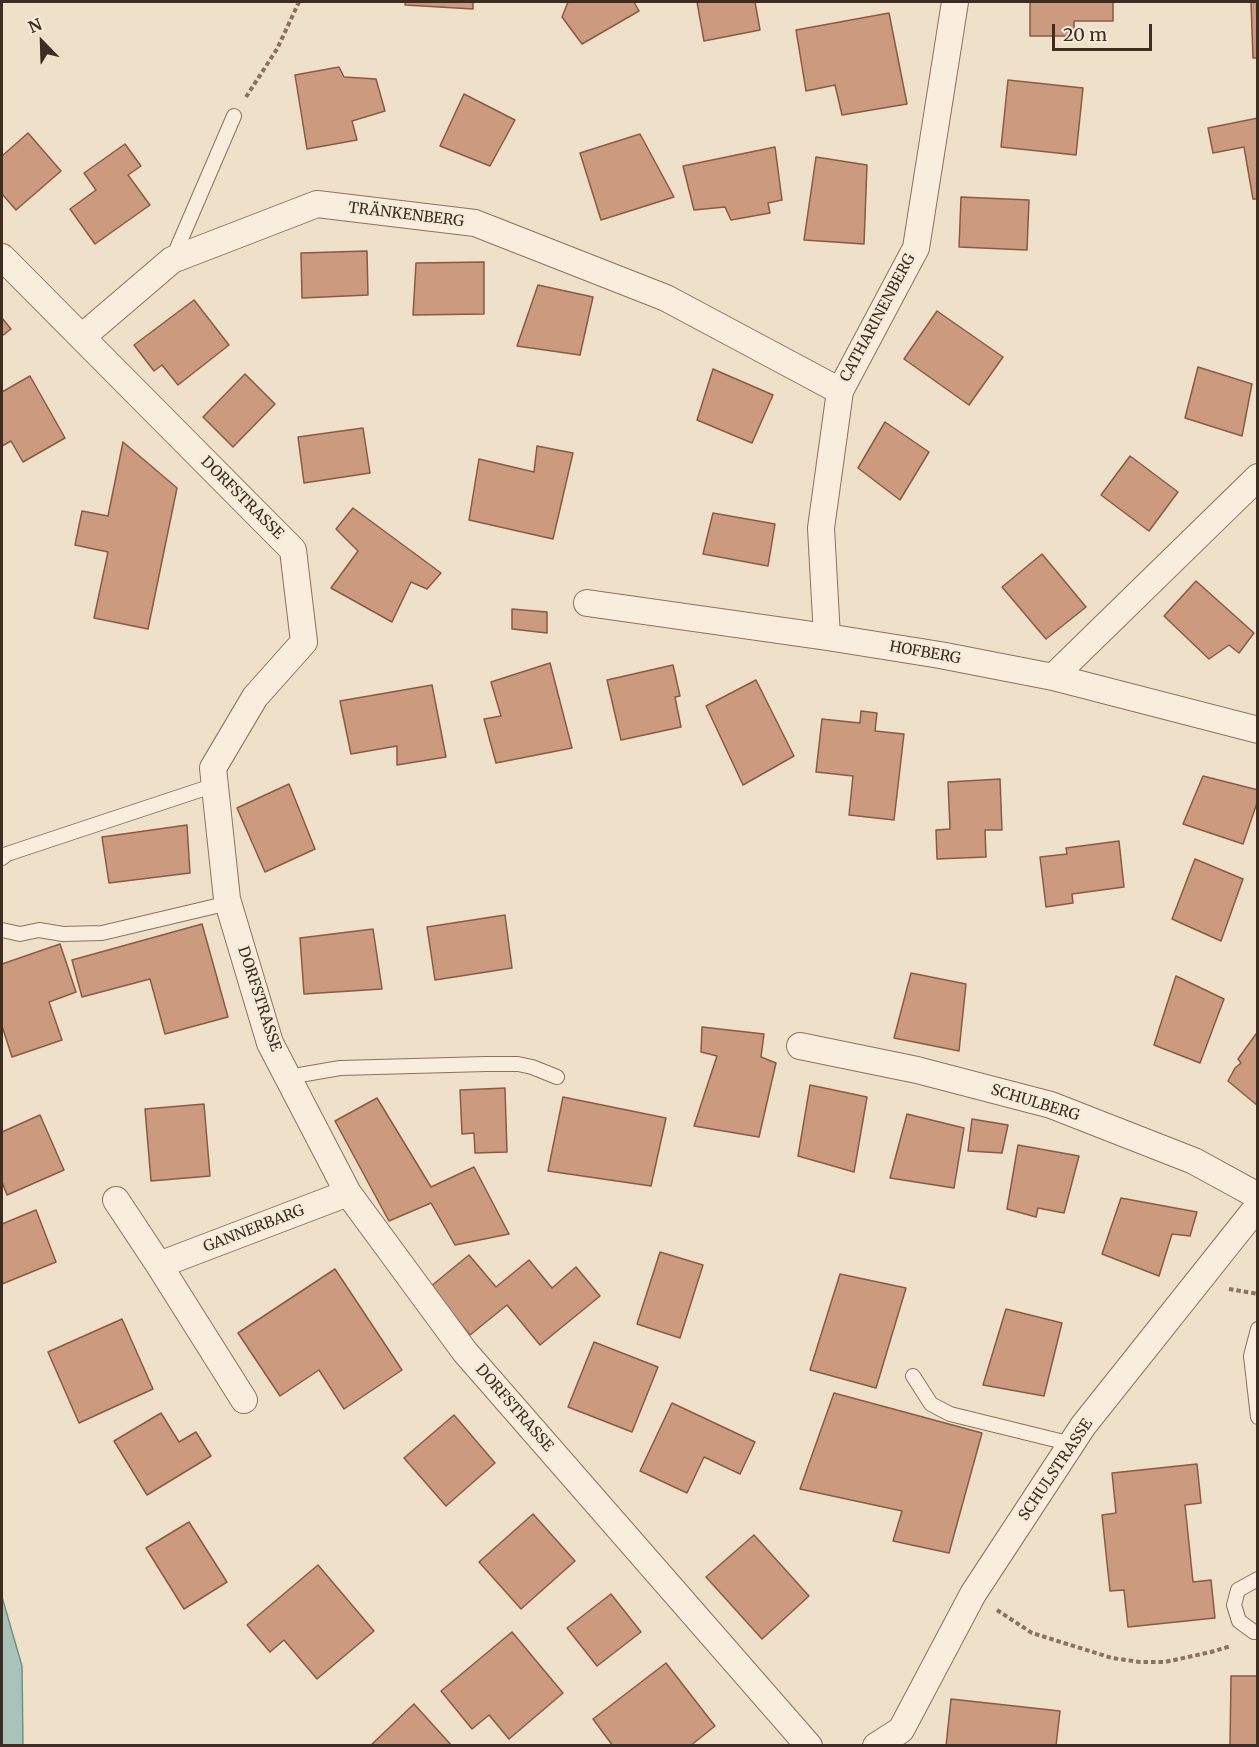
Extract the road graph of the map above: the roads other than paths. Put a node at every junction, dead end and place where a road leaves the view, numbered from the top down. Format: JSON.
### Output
{"nodes":[{"id":1,"x":955,"y":2,"type":"edge"},
{"id":2,"x":234,"y":116,"type":"road end"},
{"id":3,"x":2,"y":257,"type":"edge"},
{"id":4,"x":172,"y":260,"type":"junction"},
{"id":5,"x":82,"y":337,"type":"junction"},
{"id":6,"x":840,"y":391,"type":"junction"},
{"id":7,"x":1257,"y":477,"type":"edge"},
{"id":8,"x":587,"y":603,"type":"dead end"},
{"id":9,"x":827,"y":637,"type":"junction"},
{"id":10,"x":1053,"y":677,"type":"junction"},
{"id":11,"x":1257,"y":730,"type":"edge"},
{"id":12,"x":215,"y":784,"type":"junction"},
{"id":13,"x":2,"y":858,"type":"edge"},
{"id":14,"x":229,"y":903,"type":"junction"},
{"id":15,"x":2,"y":930,"type":"edge"},
{"id":16,"x":800,"y":1046,"type":"dead end"},
{"id":17,"x":288,"y":1077,"type":"junction"},
{"id":18,"x":557,"y":1077,"type":"dead end"},
{"id":19,"x":348,"y":1193,"type":"junction"},
{"id":20,"x":1257,"y":1196,"type":"edge"},
{"id":21,"x":116,"y":1200,"type":"dead end"},
{"id":22,"x":1257,"y":1206,"type":"edge"},
{"id":23,"x":159,"y":1265,"type":"junction"},
{"id":24,"x":1257,"y":1329,"type":"edge"},
{"id":25,"x":913,"y":1376,"type":"dead end"},
{"id":26,"x":244,"y":1400,"type":"dead end"},
{"id":27,"x":1257,"y":1417,"type":"edge"},
{"id":28,"x":1072,"y":1444,"type":"junction"},
{"id":29,"x":1257,"y":1579,"type":"edge"},
{"id":30,"x":1256,"y":1632,"type":"edge"},
{"id":31,"x":902,"y":1738,"type":"edge"},
{"id":32,"x":809,"y":1746,"type":"edge"},
{"id":33,"x":876,"y":1746,"type":"edge"}],
"edges":[{"from":1,"to":6,"type":"street","name":"CATHARINENBERG"},
{"from":2,"to":4,"type":"lane"},
{"from":3,"to":5,"type":"street","name":"DORFSTRASSE"},
{"from":4,"to":5,"type":"street","name":"TRÄNKENBERG"},
{"from":4,"to":6,"type":"street","name":"TRÄNKENBERG"},
{"from":5,"to":12,"type":"street","name":"DORFSTRASSE"},
{"from":6,"to":9,"type":"street","name":"CATHARINENBERG"},
{"from":7,"to":10,"type":"street"},
{"from":8,"to":9,"type":"street","name":"HOFBERG"},
{"from":9,"to":10,"type":"street","name":"HOFBERG"},
{"from":10,"to":11,"type":"street","name":"HOFBERG"},
{"from":12,"to":13,"type":"lane"},
{"from":12,"to":14,"type":"street","name":"DORFSTRASSE"},
{"from":14,"to":15,"type":"lane"},
{"from":14,"to":17,"type":"street","name":"DORFSTRASSE"},
{"from":16,"to":20,"type":"street","name":"SCHULBERG"},
{"from":17,"to":18,"type":"lane"},
{"from":17,"to":19,"type":"street","name":"DORFSTRASSE"},
{"from":19,"to":23,"type":"street","name":"GANNERBARG"},
{"from":19,"to":32,"type":"street","name":"DORFSTRASSE"},
{"from":21,"to":23,"type":"street"},
{"from":22,"to":28,"type":"street","name":"SCHULSTRASSE"},
{"from":23,"to":26,"type":"street"},
{"from":24,"to":27,"type":"lane"},
{"from":25,"to":28,"type":"lane"},
{"from":28,"to":31,"type":"street","name":"SCHULSTRASSE"},
{"from":29,"to":30,"type":"lane"},
{"from":31,"to":33,"type":"street","name":"SCHULSTRASSE"}]}
